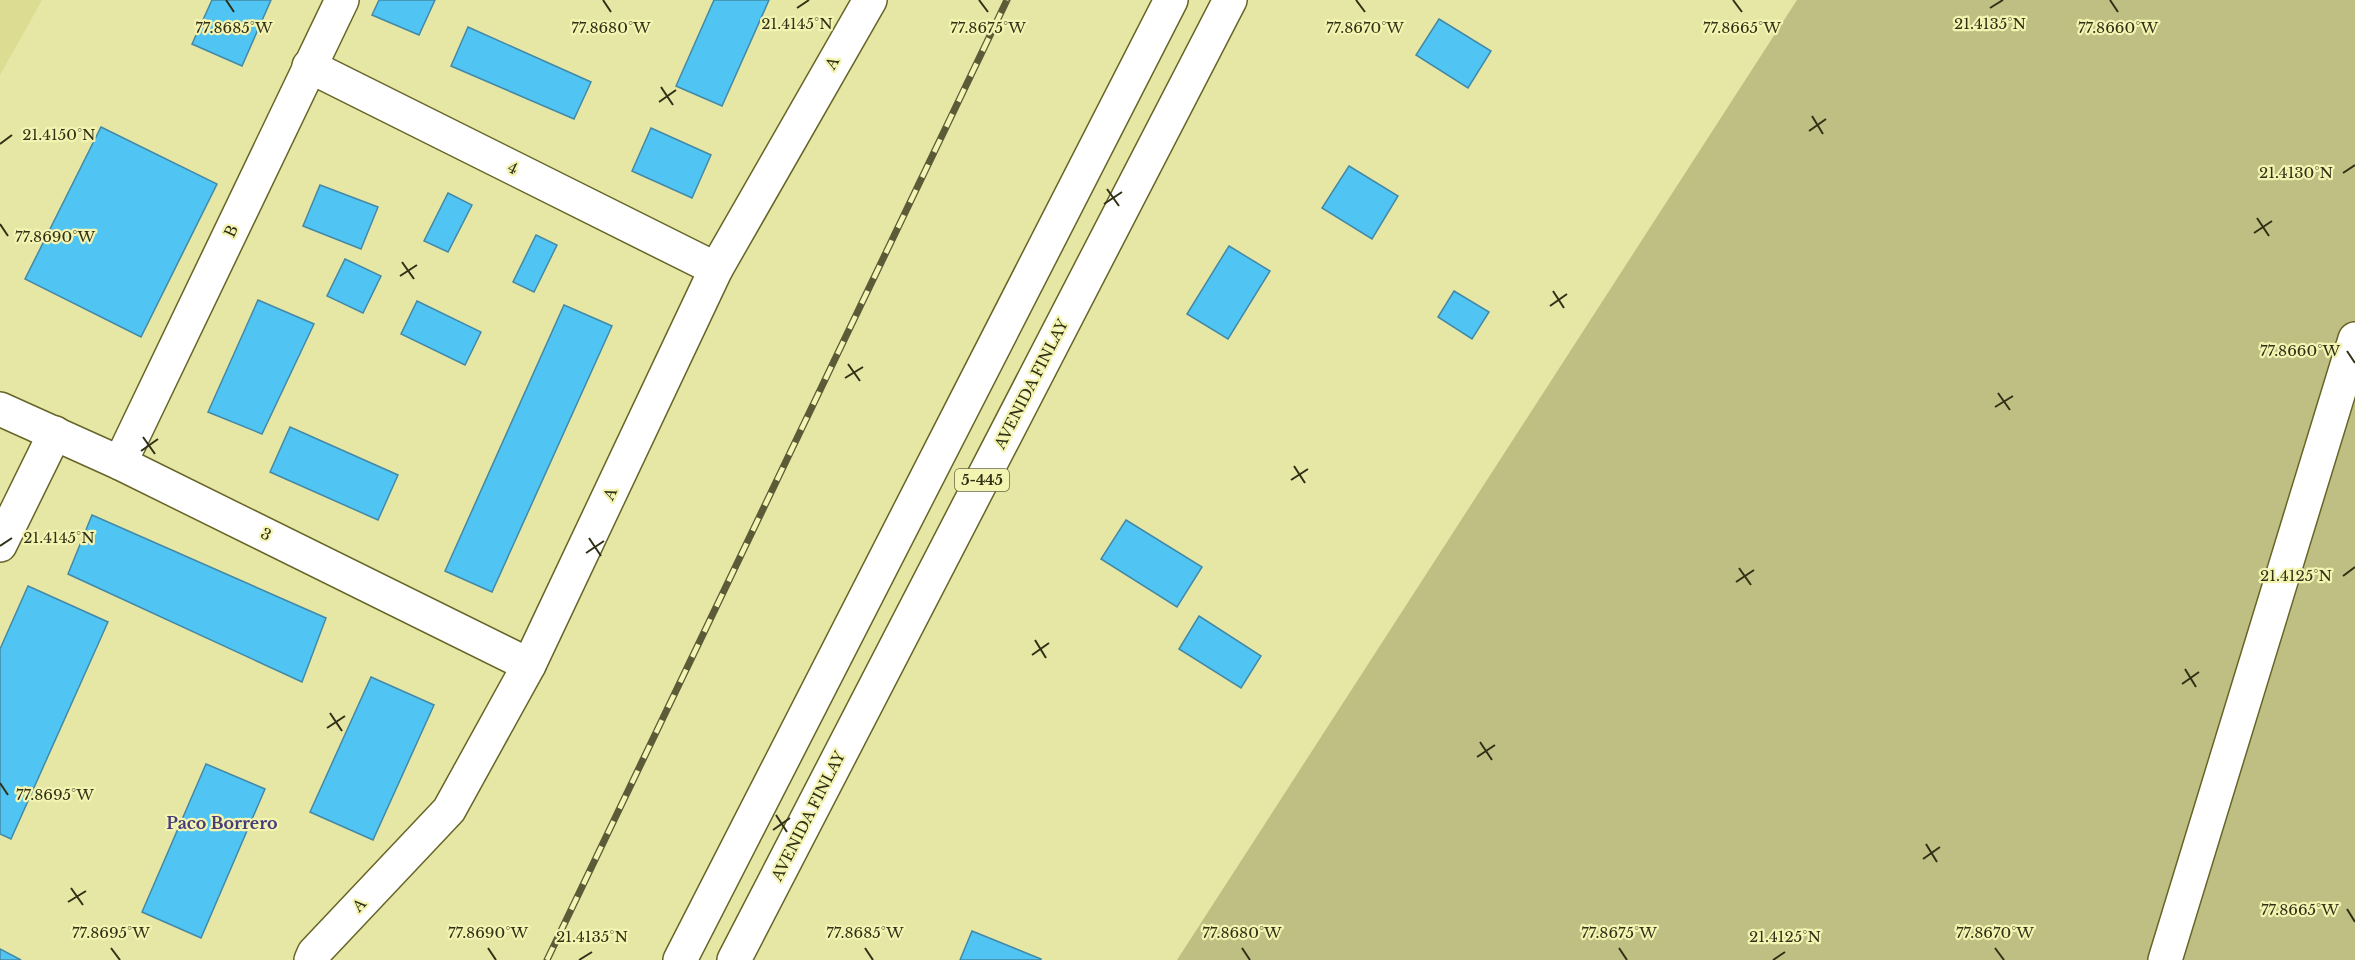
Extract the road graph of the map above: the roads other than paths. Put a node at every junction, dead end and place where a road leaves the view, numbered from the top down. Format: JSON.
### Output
{"nodes":[{"id":1,"x":342,"y":0,"type":"edge"},
{"id":2,"x":870,"y":0,"type":"edge"},
{"id":3,"x":1172,"y":0,"type":"edge"},
{"id":4,"x":1230,"y":0,"type":"edge"},
{"id":5,"x":309,"y":66,"type":"junction"},
{"id":6,"x":716,"y":269,"type":"junction"},
{"id":7,"x":2355,"y":339,"type":"edge"},
{"id":8,"x":0,"y":409,"type":"edge"},
{"id":9,"x":55,"y":433,"type":"junction"},
{"id":10,"x":120,"y":462,"type":"junction"},
{"id":11,"x":0,"y":545,"type":"edge"},
{"id":12,"x":529,"y":665,"type":"junction"},
{"id":13,"x":310,"y":960,"type":"edge"},
{"id":14,"x":680,"y":960,"type":"edge"},
{"id":15,"x":734,"y":960,"type":"edge"},
{"id":16,"x":2165,"y":960,"type":"edge"}],
"edges":[{"from":1,"to":5,"type":"main road","name":"B"},
{"from":2,"to":6,"type":"main road","name":"A"},
{"from":3,"to":14,"type":"main road","number":"5-445"},
{"from":4,"to":15,"type":"main road","name":"AVENIDA FINLAY","number":"5-445"},
{"from":5,"to":6,"type":"main road","name":"4"},
{"from":5,"to":10,"type":"main road","name":"B"},
{"from":6,"to":12,"type":"main road","name":"A"},
{"from":7,"to":16,"type":"main road"},
{"from":8,"to":9,"type":"main road","name":"3"},
{"from":9,"to":10,"type":"main road","name":"3"},
{"from":9,"to":11,"type":"main road"},
{"from":10,"to":12,"type":"main road","name":"3"},
{"from":12,"to":13,"type":"main road","name":"A"}]}
